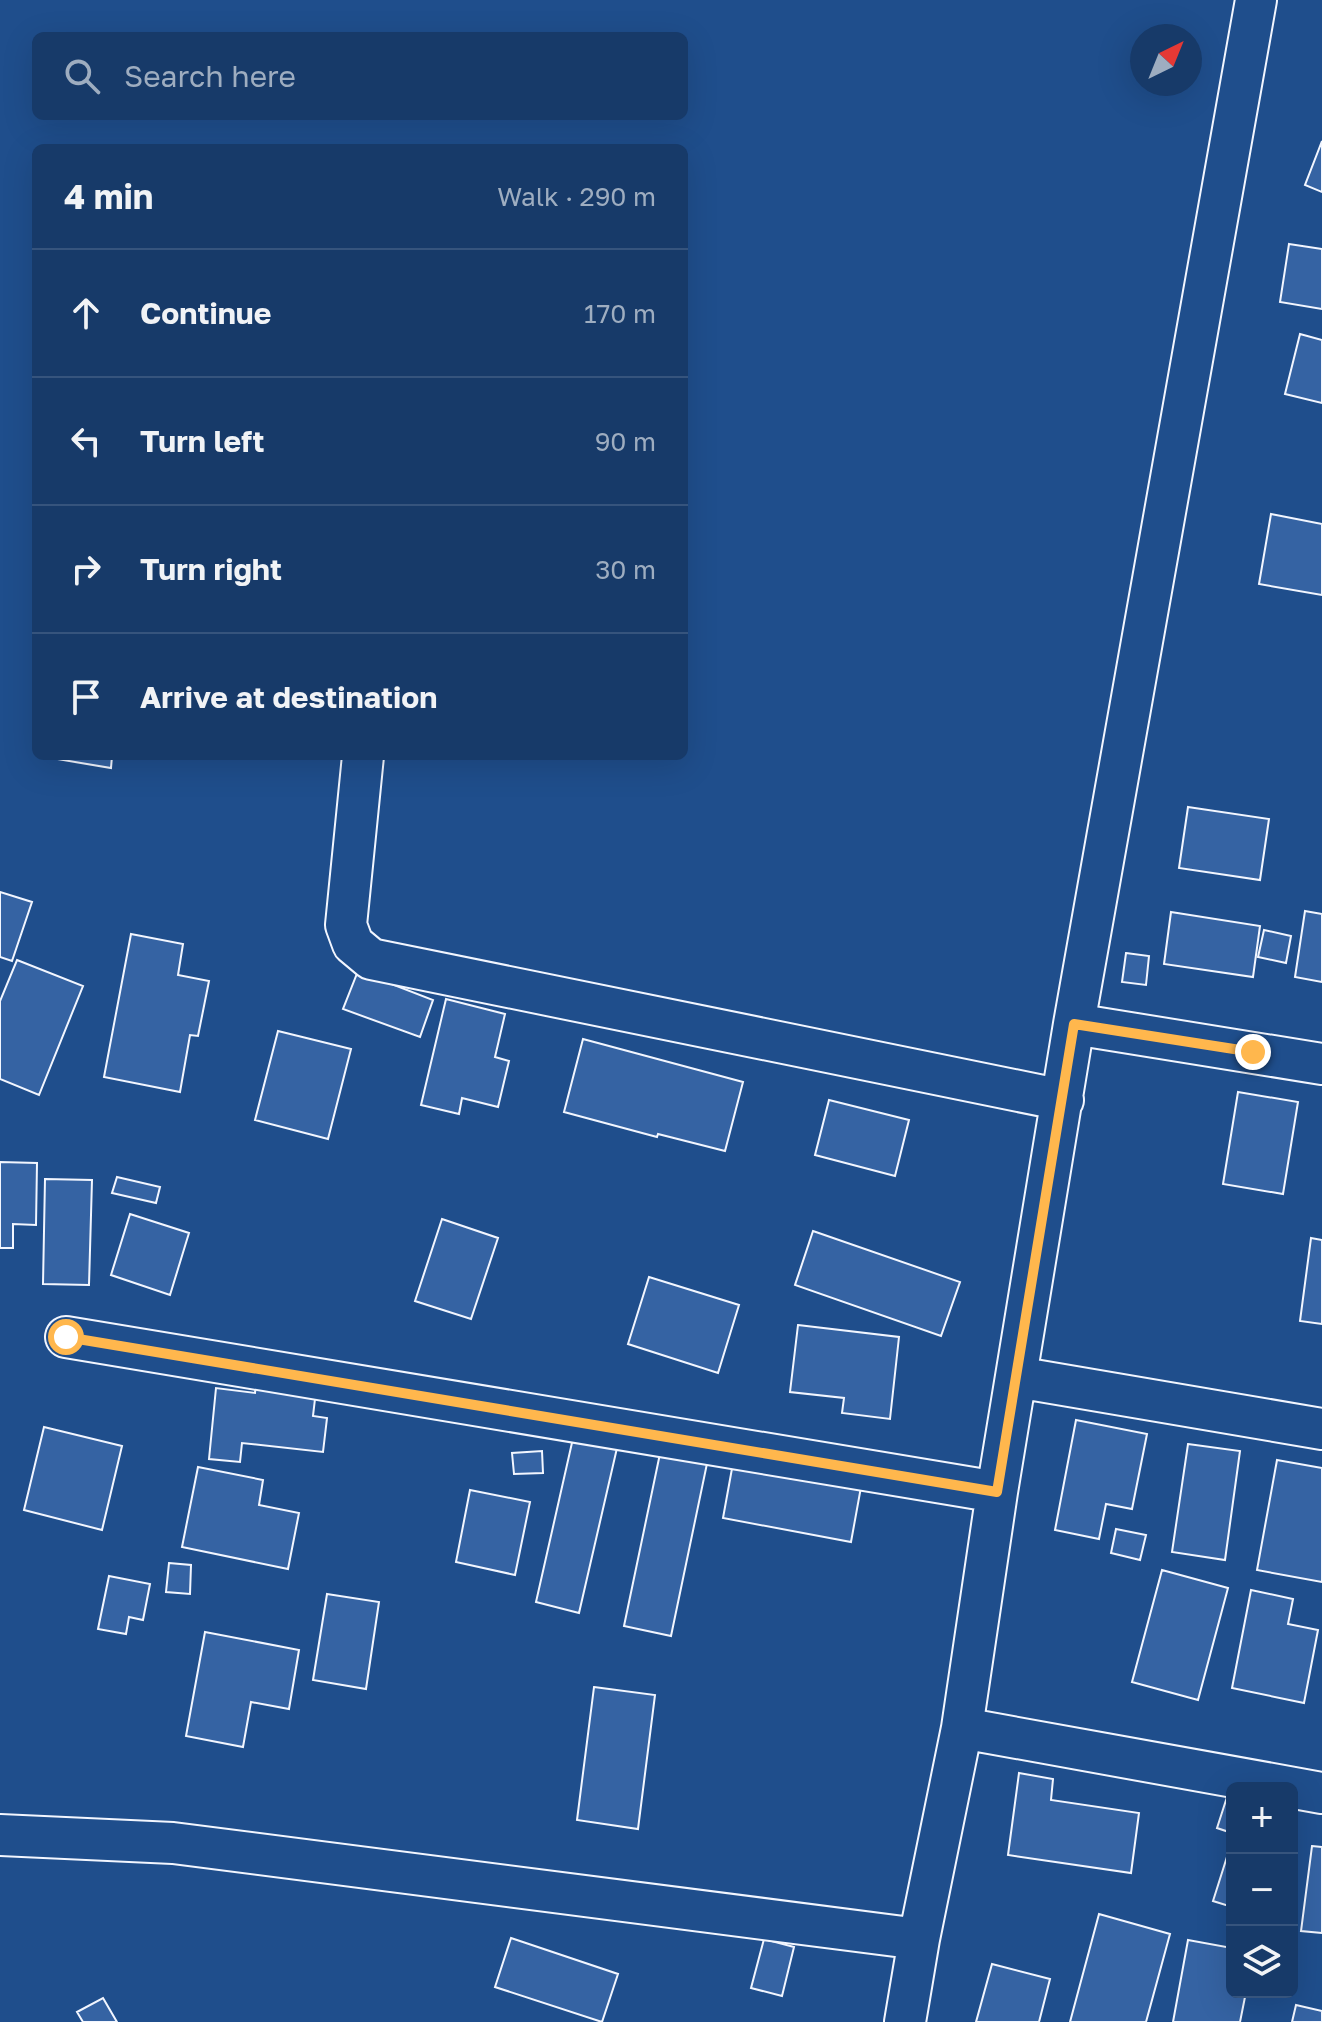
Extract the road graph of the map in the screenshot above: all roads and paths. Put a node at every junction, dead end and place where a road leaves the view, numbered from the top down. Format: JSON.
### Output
{"nodes":[{"id":1,"x":1256,"y":0,"type":"edge"},
{"id":2,"x":363,"y":760,"type":"edge"},
{"id":3,"x":1074,"y":1024,"type":"junction"},
{"id":4,"x":1322,"y":1064,"type":"edge"},
{"id":5,"x":1063,"y":1100,"type":"junction"},
{"id":6,"x":66,"y":1337,"type":"dead end"},
{"id":7,"x":1016,"y":1377,"type":"junction"},
{"id":8,"x":1322,"y":1429,"type":"edge"},
{"id":9,"x":997,"y":1492,"type":"junction"},
{"id":10,"x":962,"y":1728,"type":"junction"},
{"id":11,"x":1322,"y":1793,"type":"edge"},
{"id":12,"x":0,"y":1835,"type":"edge"},
{"id":13,"x":919,"y":1939,"type":"junction"},
{"id":14,"x":905,"y":2022,"type":"edge"}],
"edges":[{"from":1,"to":3,"type":"street"},
{"from":2,"to":5,"type":"street"},
{"from":3,"to":4,"type":"street"},
{"from":3,"to":5,"type":"street"},
{"from":5,"to":7,"type":"street"},
{"from":6,"to":9,"type":"street"},
{"from":7,"to":8,"type":"street"},
{"from":7,"to":9,"type":"street"},
{"from":9,"to":10,"type":"street"},
{"from":10,"to":11,"type":"street"},
{"from":10,"to":13,"type":"street"},
{"from":12,"to":13,"type":"street"},
{"from":13,"to":14,"type":"street"}]}
